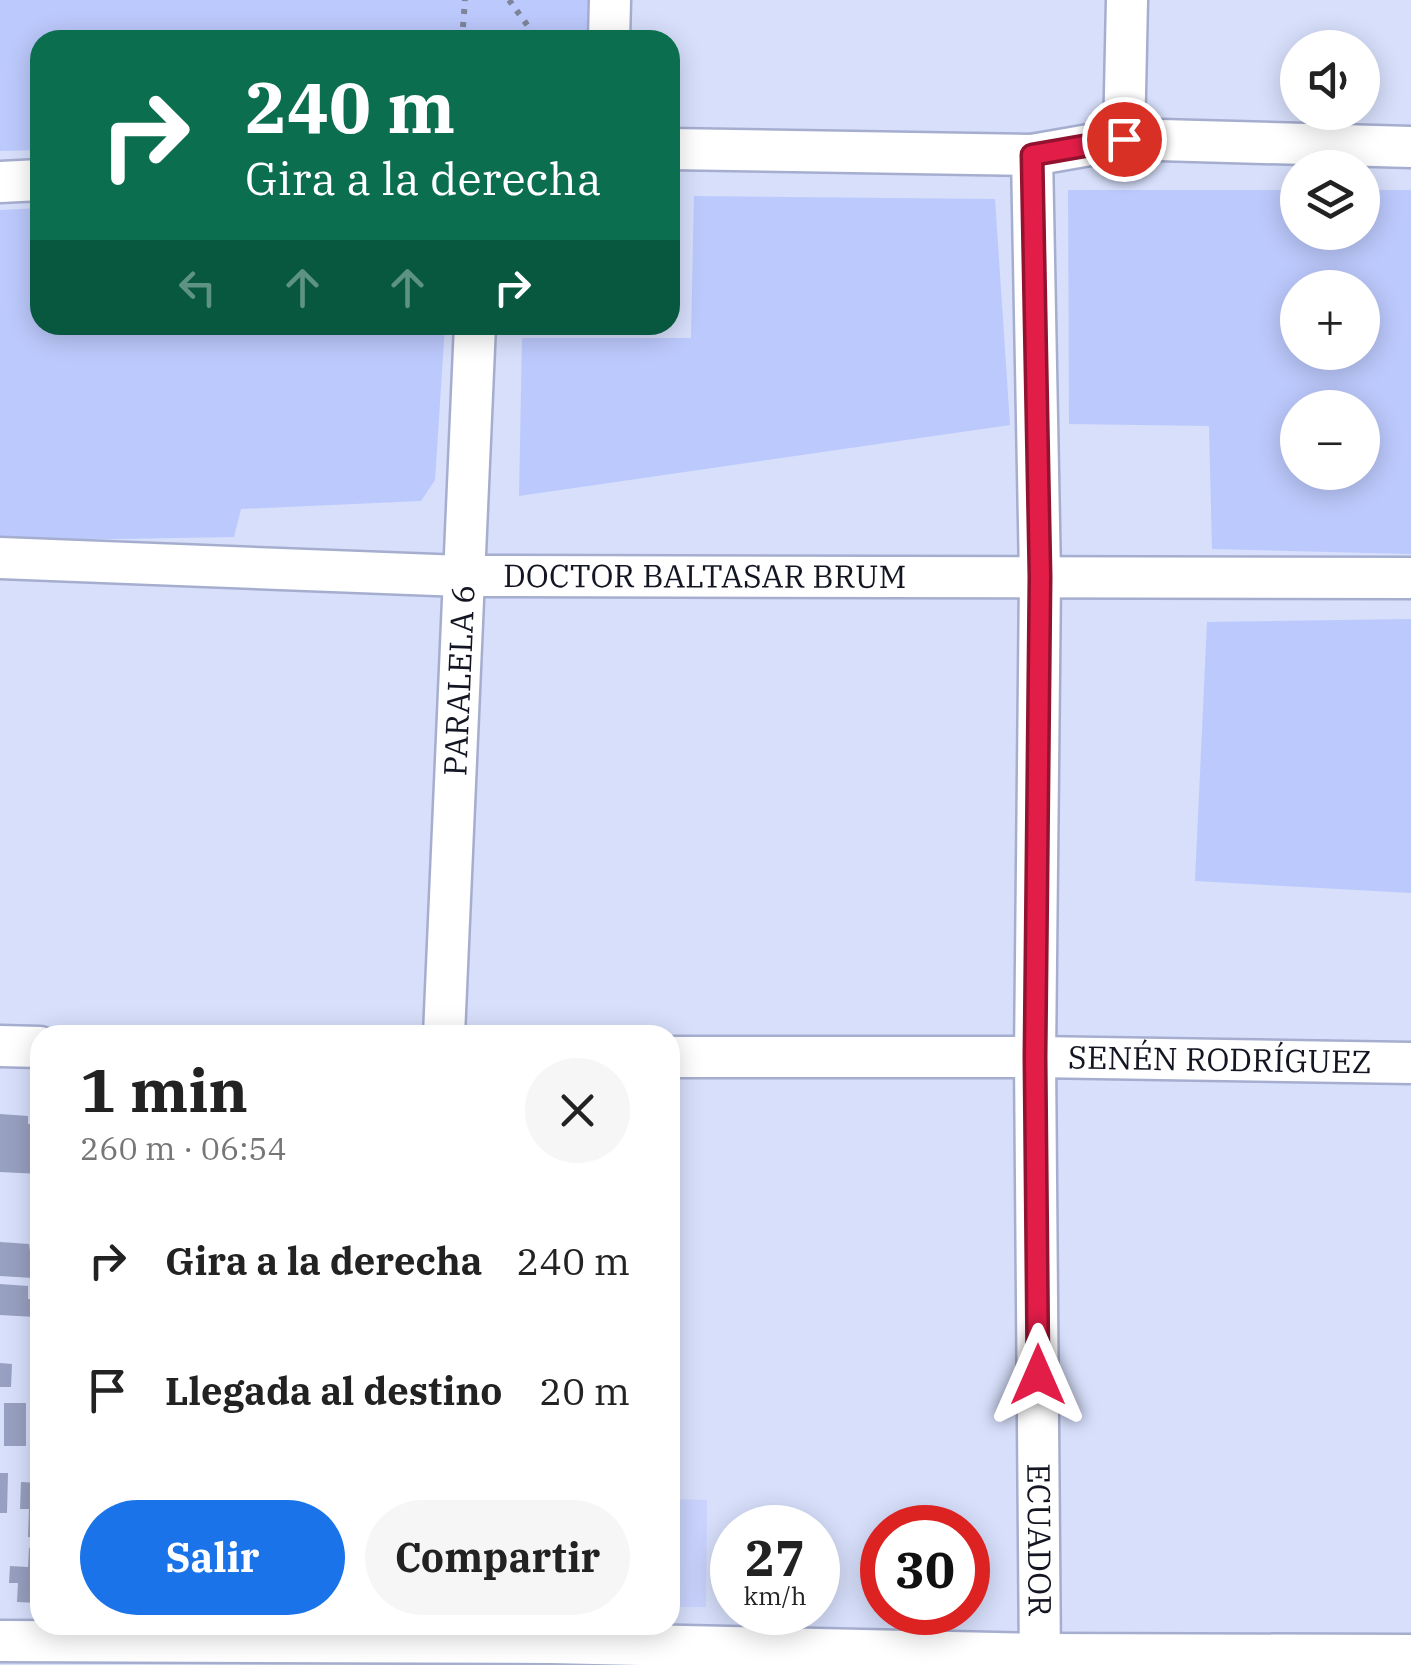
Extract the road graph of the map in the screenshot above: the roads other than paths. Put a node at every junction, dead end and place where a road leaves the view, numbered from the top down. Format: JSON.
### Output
{"nodes":[{"id":1,"x":610,"y":0,"type":"edge"},
{"id":2,"x":1126,"y":0,"type":"edge"},
{"id":3,"x":610,"y":30,"type":"edge"},
{"id":4,"x":1124,"y":139,"type":"junction"},
{"id":5,"x":1411,"y":148,"type":"edge"},
{"id":6,"x":680,"y":149,"type":"edge"},
{"id":7,"x":1032,"y":155,"type":"junction"},
{"id":8,"x":30,"y":180,"type":"edge"},
{"id":9,"x":0,"y":182,"type":"edge"},
{"id":10,"x":474,"y":335,"type":"edge"},
{"id":11,"x":0,"y":558,"type":"edge"},
{"id":12,"x":462,"y":576,"type":"junction"},
{"id":13,"x":1040,"y":577,"type":"junction"},
{"id":14,"x":1411,"y":578,"type":"edge"},
{"id":15,"x":444,"y":1025,"type":"edge"},
{"id":16,"x":0,"y":1046,"type":"edge"},
{"id":17,"x":30,"y":1047,"type":"edge"},
{"id":18,"x":680,"y":1057,"type":"edge"},
{"id":19,"x":1035,"y":1057,"type":"junction"},
{"id":20,"x":1411,"y":1063,"type":"edge"},
{"id":21,"x":0,"y":1641,"type":"edge"},
{"id":22,"x":551,"y":1644,"type":"edge"},
{"id":23,"x":1411,"y":1655,"type":"edge"},
{"id":24,"x":1040,"y":1659,"type":"edge"}],
"edges":[{"from":1,"to":3,"type":"street"},
{"from":2,"to":4,"type":"street"},
{"from":4,"to":5,"type":"street"},
{"from":4,"to":7,"type":"street"},
{"from":6,"to":7,"type":"street"},
{"from":7,"to":13,"type":"street","name":"ECUADOR"},
{"from":8,"to":9,"type":"street"},
{"from":10,"to":12,"type":"street","name":"PARALELA 6"},
{"from":11,"to":12,"type":"street","name":"DOCTOR BALTASAR BRUM"},
{"from":12,"to":13,"type":"street","name":"DOCTOR BALTASAR BRUM"},
{"from":12,"to":15,"type":"street","name":"PARALELA 6"},
{"from":13,"to":14,"type":"street","name":"DOCTOR BALTASAR BRUM"},
{"from":13,"to":19,"type":"street","name":"ECUADOR"},
{"from":16,"to":17,"type":"street"},
{"from":18,"to":19,"type":"street","name":"SENÉN RODRÍGUEZ"},
{"from":19,"to":20,"type":"street","name":"SENÉN RODRÍGUEZ"},
{"from":19,"to":24,"type":"street","name":"ECUADOR"},
{"from":21,"to":22,"type":"street"},
{"from":22,"to":24,"type":"street"},
{"from":23,"to":24,"type":"street"}]}
